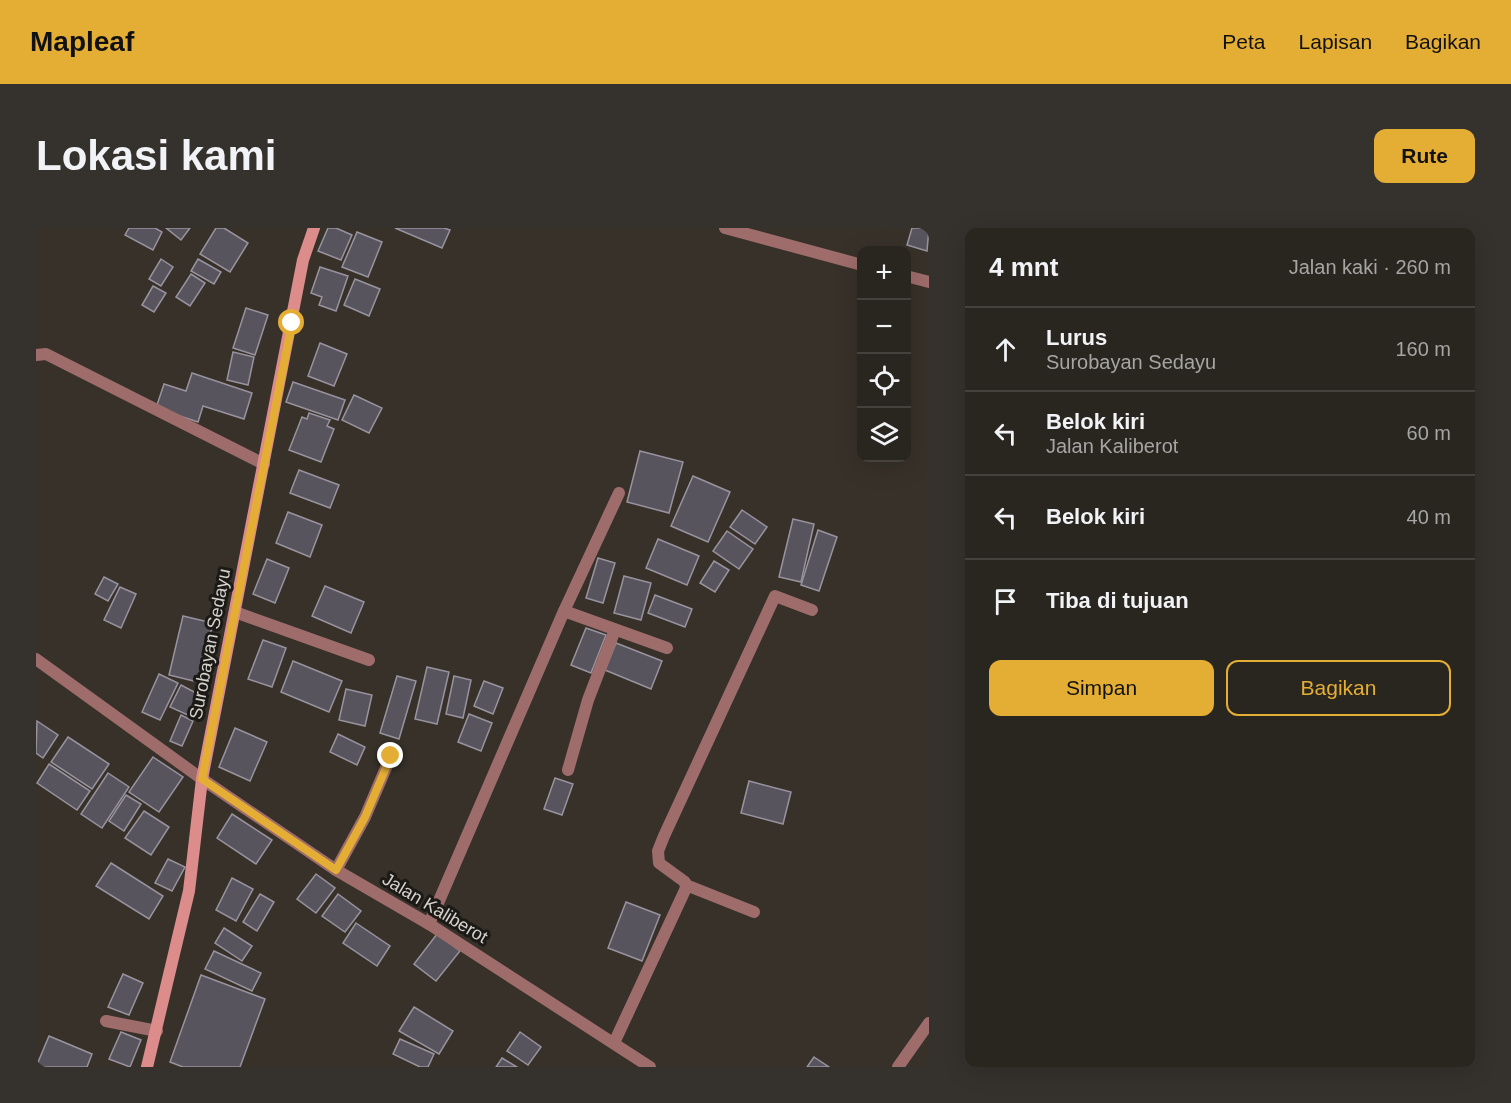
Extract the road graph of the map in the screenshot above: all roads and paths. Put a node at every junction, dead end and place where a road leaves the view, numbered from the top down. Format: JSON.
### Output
{"nodes":[{"id":1,"x":314,"y":228,"type":"edge"},
{"id":2,"x":725,"y":228,"type":"edge"},
{"id":3,"x":857,"y":264,"type":"edge"},
{"id":4,"x":911,"y":277,"type":"edge"},
{"id":5,"x":929,"y":282,"type":"edge"},
{"id":6,"x":36,"y":356,"type":"edge"},
{"id":7,"x":264,"y":464,"type":"junction"},
{"id":8,"x":619,"y":493,"type":"dead end"},
{"id":9,"x":812,"y":610,"type":"dead end"},
{"id":10,"x":564,"y":611,"type":"junction"},
{"id":11,"x":235,"y":612,"type":"junction"},
{"id":12,"x":615,"y":630,"type":"junction"},
{"id":13,"x":667,"y":648,"type":"dead end"},
{"id":14,"x":36,"y":659,"type":"edge"},
{"id":15,"x":369,"y":660,"type":"dead end"},
{"id":16,"x":391,"y":756,"type":"dead end"},
{"id":17,"x":568,"y":770,"type":"dead end"},
{"id":18,"x":202,"y":779,"type":"junction"},
{"id":19,"x":336,"y":870,"type":"junction"},
{"id":20,"x":686,"y":885,"type":"junction"},
{"id":21,"x":754,"y":912,"type":"dead end"},
{"id":22,"x":429,"y":924,"type":"junction"},
{"id":23,"x":106,"y":1021,"type":"dead end"},
{"id":24,"x":929,"y":1023,"type":"edge"},
{"id":25,"x":157,"y":1030,"type":"junction"},
{"id":26,"x":614,"y":1043,"type":"junction"},
{"id":27,"x":147,"y":1067,"type":"edge"},
{"id":28,"x":650,"y":1067,"type":"edge"},
{"id":29,"x":898,"y":1067,"type":"edge"}],
"edges":[{"from":1,"to":7,"type":"main road","name":"Surobayan Sedayu"},
{"from":2,"to":3,"type":"street"},
{"from":4,"to":5,"type":"street"},
{"from":6,"to":7,"type":"street"},
{"from":7,"to":11,"type":"main road","name":"Surobayan Sedayu"},
{"from":8,"to":10,"type":"street"},
{"from":9,"to":20,"type":"street"},
{"from":10,"to":12,"type":"street"},
{"from":10,"to":22,"type":"street"},
{"from":11,"to":15,"type":"street"},
{"from":11,"to":18,"type":"main road","name":"Surobayan Sedayu"},
{"from":12,"to":13,"type":"street"},
{"from":12,"to":17,"type":"street"},
{"from":14,"to":18,"type":"street","name":"Jalan Kaliberot"},
{"from":16,"to":19,"type":"street"},
{"from":18,"to":19,"type":"street","name":"Jalan Kaliberot"},
{"from":18,"to":25,"type":"main road","name":"Surobayan Sedayu"},
{"from":19,"to":22,"type":"street","name":"Jalan Kaliberot"},
{"from":20,"to":21,"type":"street"},
{"from":20,"to":26,"type":"street"},
{"from":22,"to":26,"type":"street","name":"Jalan Kaliberot"},
{"from":23,"to":25,"type":"street"},
{"from":24,"to":29,"type":"street"},
{"from":25,"to":27,"type":"main road","name":"Surobayan Sedayu"},
{"from":26,"to":28,"type":"street","name":"Jalan Kaliberot"}]}
